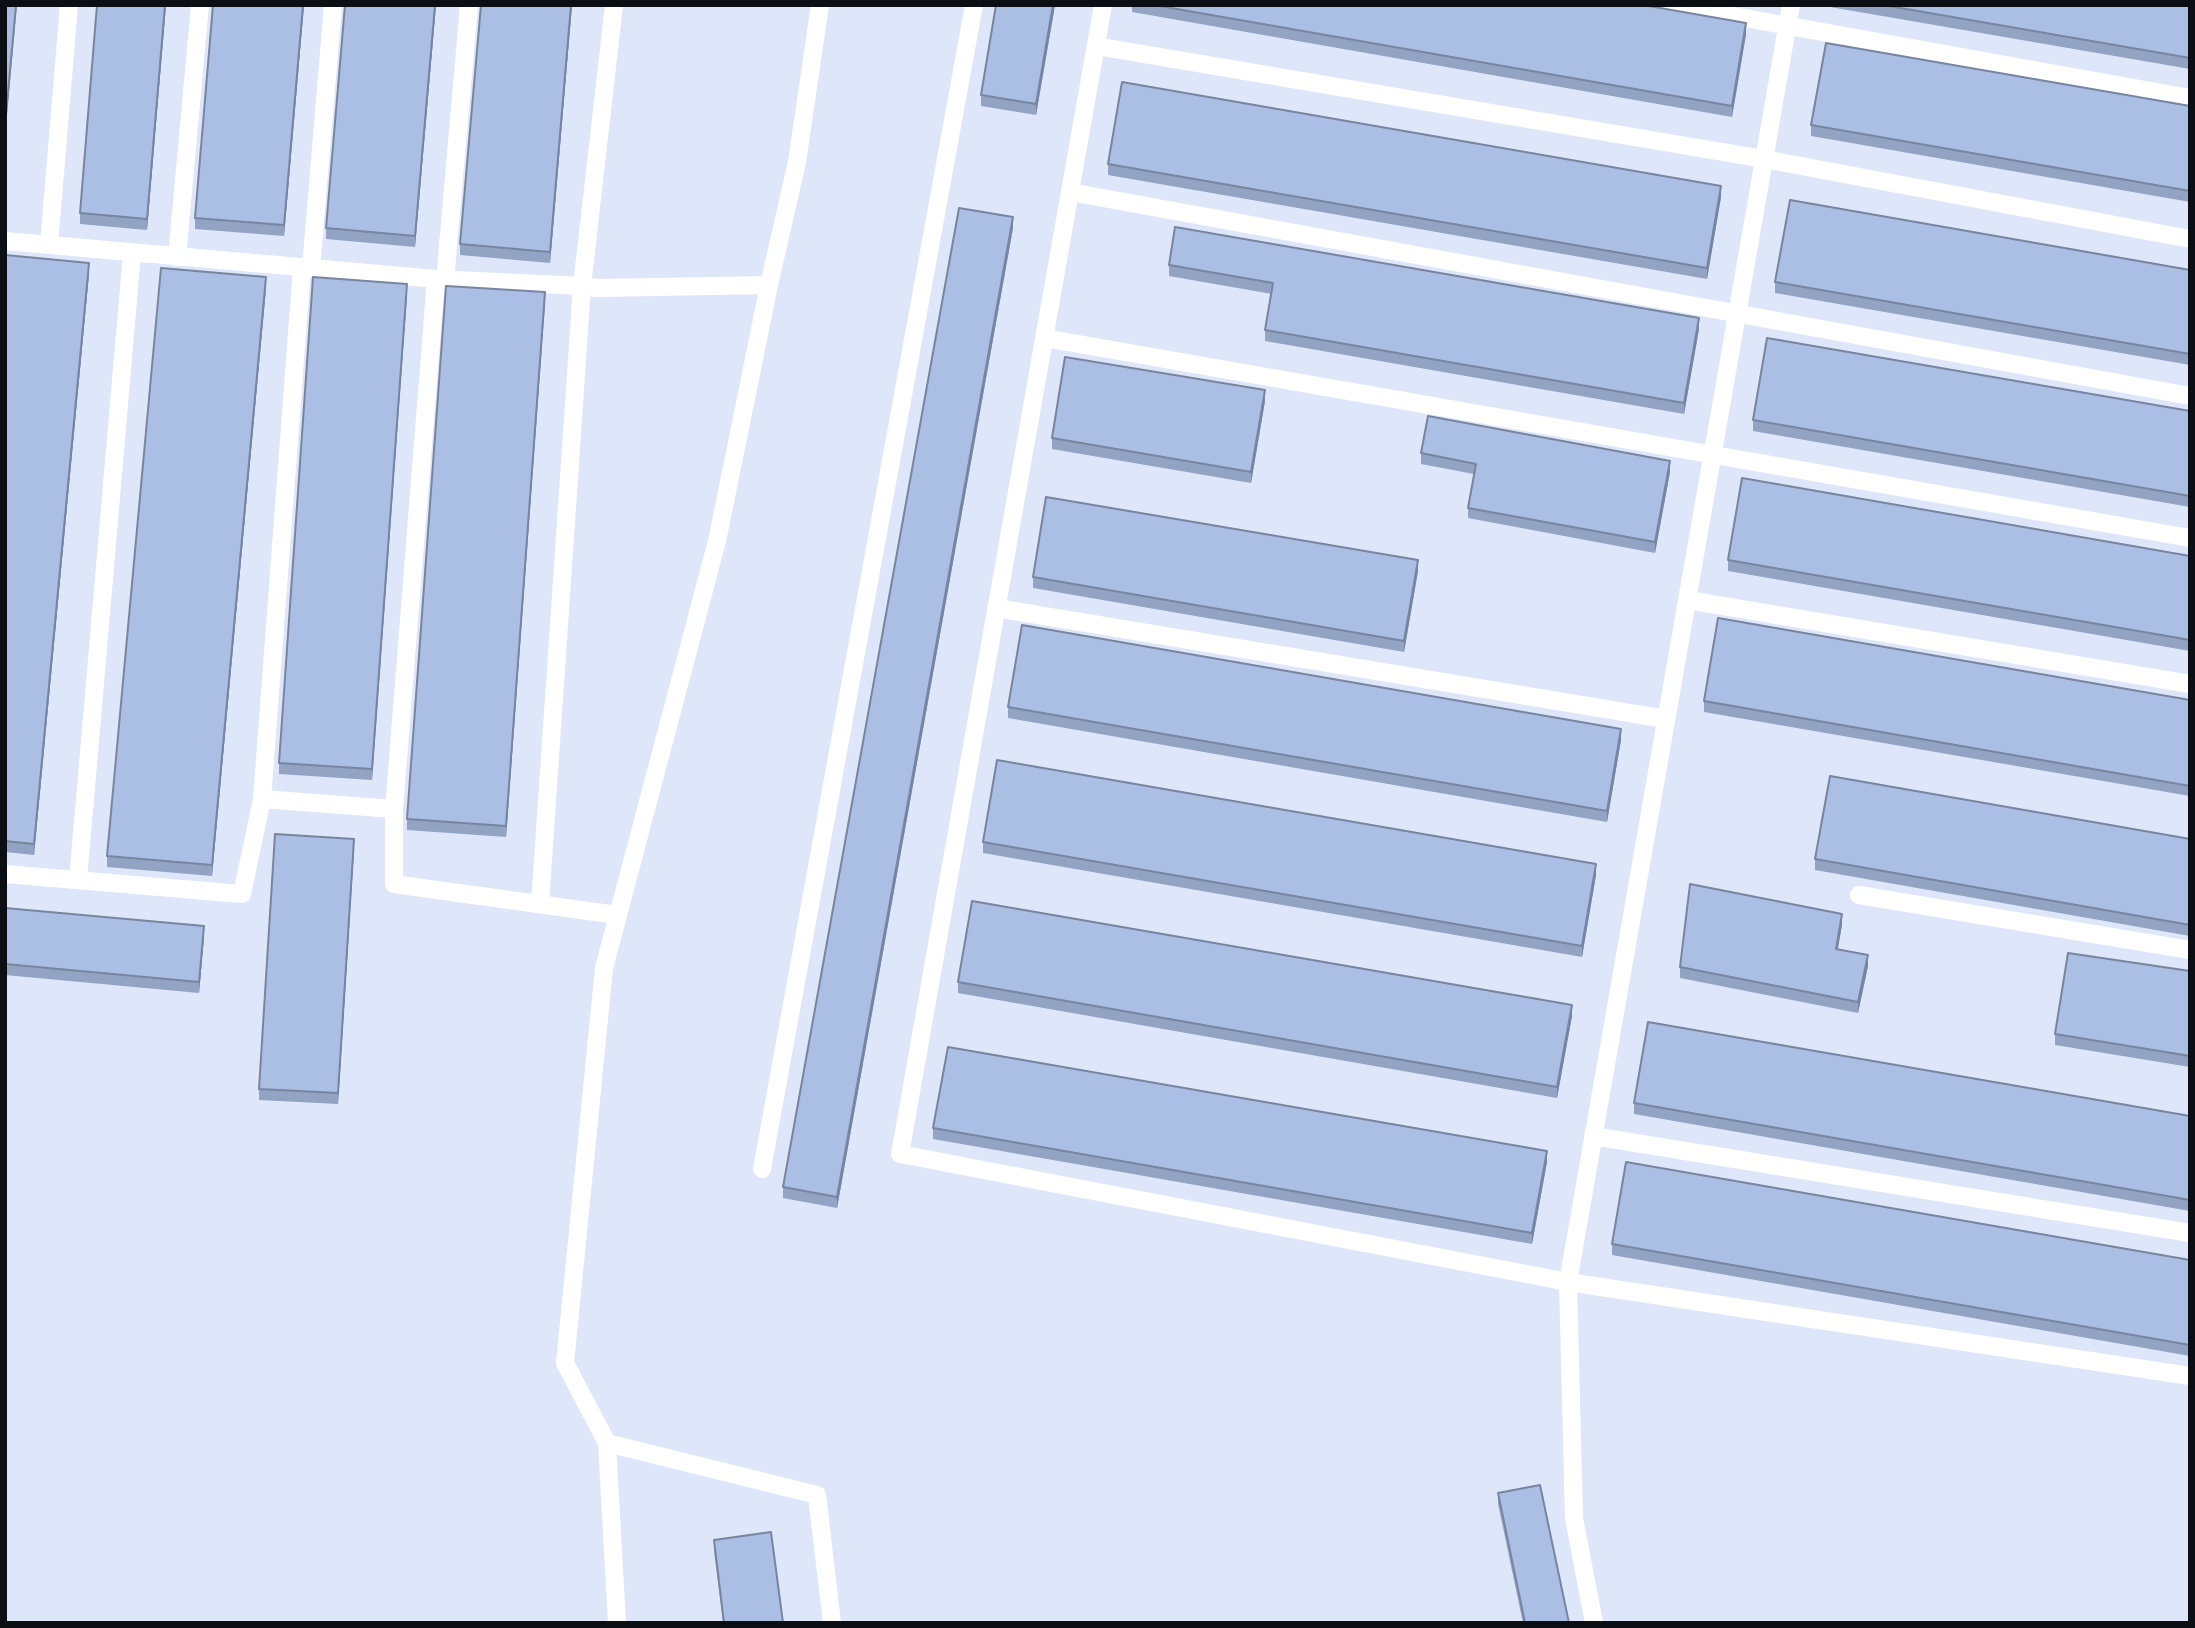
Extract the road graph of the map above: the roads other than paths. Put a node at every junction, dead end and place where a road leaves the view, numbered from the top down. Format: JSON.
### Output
{"nodes":[{"id":1,"x":69,"y":5,"type":"edge"},
{"id":2,"x":200,"y":5,"type":"edge"},
{"id":3,"x":334,"y":5,"type":"edge"},
{"id":4,"x":469,"y":5,"type":"edge"},
{"id":5,"x":614,"y":5,"type":"edge"},
{"id":6,"x":820,"y":5,"type":"edge"},
{"id":7,"x":974,"y":5,"type":"edge"},
{"id":8,"x":1103,"y":5,"type":"edge"},
{"id":9,"x":1672,"y":5,"type":"edge"},
{"id":10,"x":1791,"y":5,"type":"edge"},
{"id":11,"x":1787,"y":27,"type":"junction"},
{"id":12,"x":1096,"y":46,"type":"junction"},
{"id":13,"x":2190,"y":98,"type":"edge"},
{"id":14,"x":1764,"y":159,"type":"junction"},
{"id":15,"x":1070,"y":192,"type":"junction"},
{"id":16,"x":2190,"y":239,"type":"edge"},
{"id":17,"x":5,"y":241,"type":"edge"},
{"id":18,"x":49,"y":245,"type":"junction"},
{"id":19,"x":132,"y":253,"type":"junction"},
{"id":20,"x":177,"y":257,"type":"junction"},
{"id":21,"x":307,"y":268,"type":"junction"},
{"id":22,"x":441,"y":279,"type":"junction"},
{"id":23,"x":769,"y":285,"type":"junction"},
{"id":24,"x":582,"y":286,"type":"junction"},
{"id":25,"x":1737,"y":313,"type":"junction"},
{"id":26,"x":1044,"y":338,"type":"junction"},
{"id":27,"x":2190,"y":396,"type":"edge"},
{"id":28,"x":1712,"y":454,"type":"junction"},
{"id":29,"x":2190,"y":538,"type":"edge"},
{"id":30,"x":1687,"y":600,"type":"junction"},
{"id":31,"x":996,"y":608,"type":"junction"},
{"id":32,"x":2190,"y":684,"type":"edge"},
{"id":33,"x":1666,"y":719,"type":"junction"},
{"id":34,"x":262,"y":799,"type":"junction"},
{"id":35,"x":394,"y":809,"type":"junction"},
{"id":36,"x":5,"y":874,"type":"edge"},
{"id":37,"x":78,"y":880,"type":"junction"},
{"id":38,"x":1859,"y":895,"type":"dead end"},
{"id":39,"x":540,"y":904,"type":"junction"},
{"id":40,"x":617,"y":915,"type":"junction"},
{"id":41,"x":2190,"y":950,"type":"edge"},
{"id":42,"x":1593,"y":1136,"type":"junction"},
{"id":43,"x":762,"y":1169,"type":"dead end"},
{"id":44,"x":2190,"y":1233,"type":"edge"},
{"id":45,"x":1568,"y":1282,"type":"junction"},
{"id":46,"x":2190,"y":1376,"type":"edge"},
{"id":47,"x":607,"y":1443,"type":"junction"},
{"id":48,"x":617,"y":1623,"type":"edge"},
{"id":49,"x":832,"y":1623,"type":"edge"},
{"id":50,"x":1594,"y":1623,"type":"edge"}],
"edges":[{"from":1,"to":18,"type":"lane"},
{"from":2,"to":20,"type":"lane"},
{"from":3,"to":21,"type":"lane"},
{"from":4,"to":22,"type":"lane"},
{"from":5,"to":24,"type":"lane"},
{"from":6,"to":23,"type":"lane"},
{"from":7,"to":43,"type":"lane"},
{"from":8,"to":12,"type":"lane"},
{"from":9,"to":11,"type":"lane"},
{"from":10,"to":11,"type":"lane"},
{"from":11,"to":13,"type":"lane"},
{"from":11,"to":14,"type":"lane"},
{"from":12,"to":14,"type":"lane"},
{"from":12,"to":15,"type":"lane"},
{"from":14,"to":16,"type":"lane"},
{"from":14,"to":25,"type":"lane"},
{"from":15,"to":25,"type":"lane"},
{"from":15,"to":26,"type":"lane"},
{"from":17,"to":18,"type":"lane"},
{"from":18,"to":19,"type":"lane"},
{"from":19,"to":20,"type":"lane"},
{"from":19,"to":37,"type":"lane"},
{"from":20,"to":21,"type":"lane"},
{"from":21,"to":22,"type":"lane"},
{"from":21,"to":34,"type":"lane"},
{"from":22,"to":24,"type":"lane"},
{"from":22,"to":35,"type":"lane"},
{"from":23,"to":24,"type":"lane"},
{"from":23,"to":40,"type":"lane"},
{"from":24,"to":39,"type":"lane"},
{"from":25,"to":27,"type":"lane"},
{"from":25,"to":28,"type":"lane"},
{"from":26,"to":28,"type":"lane"},
{"from":26,"to":31,"type":"lane"},
{"from":28,"to":29,"type":"lane"},
{"from":28,"to":30,"type":"lane"},
{"from":30,"to":32,"type":"lane"},
{"from":30,"to":33,"type":"lane"},
{"from":31,"to":33,"type":"lane"},
{"from":31,"to":45,"type":"lane"},
{"from":33,"to":42,"type":"lane"},
{"from":34,"to":35,"type":"lane"},
{"from":34,"to":37,"type":"lane"},
{"from":35,"to":39,"type":"lane"},
{"from":36,"to":37,"type":"lane"},
{"from":38,"to":41,"type":"lane"},
{"from":39,"to":40,"type":"lane"},
{"from":40,"to":47,"type":"lane"},
{"from":42,"to":44,"type":"lane"},
{"from":42,"to":45,"type":"lane"},
{"from":45,"to":46,"type":"lane"},
{"from":45,"to":50,"type":"lane"},
{"from":47,"to":48,"type":"lane"},
{"from":47,"to":49,"type":"lane"}]}
